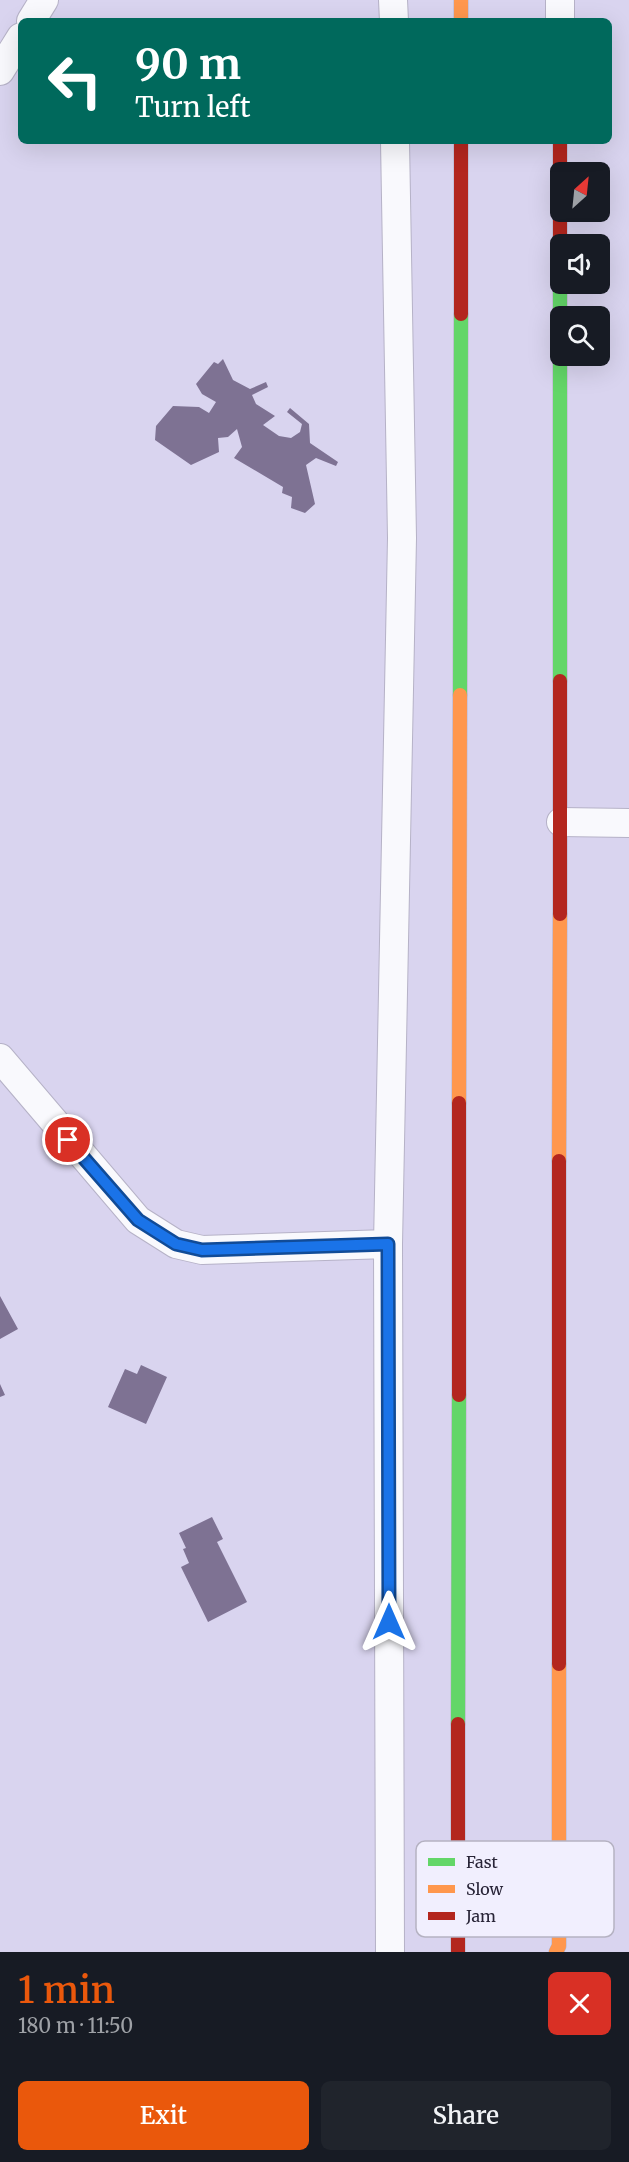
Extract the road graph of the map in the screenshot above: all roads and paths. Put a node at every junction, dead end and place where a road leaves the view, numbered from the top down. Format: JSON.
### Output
{"nodes":[{"id":1,"x":44,"y":0,"type":"edge"},
{"id":2,"x":393,"y":0,"type":"edge"},
{"id":3,"x":461,"y":0,"type":"edge"},
{"id":4,"x":560,"y":0,"type":"edge"},
{"id":5,"x":33,"y":18,"type":"edge"},
{"id":6,"x":394,"y":18,"type":"edge"},
{"id":7,"x":461,"y":18,"type":"edge"},
{"id":8,"x":560,"y":18,"type":"edge"},
{"id":9,"x":18,"y":42,"type":"edge"},
{"id":10,"x":0,"y":71,"type":"edge"},
{"id":11,"x":395,"y":144,"type":"edge"},
{"id":12,"x":461,"y":144,"type":"edge"},
{"id":13,"x":560,"y":144,"type":"edge"},
{"id":14,"x":561,"y":822,"type":"junction"},
{"id":15,"x":629,"y":823,"type":"edge"},
{"id":16,"x":0,"y":1058,"type":"edge"},
{"id":17,"x":388,"y":1244,"type":"junction"},
{"id":18,"x":458,"y":1841,"type":"edge"},
{"id":19,"x":559,"y":1841,"type":"edge"},
{"id":20,"x":458,"y":1937,"type":"edge"},
{"id":21,"x":559,"y":1937,"type":"edge"},
{"id":22,"x":390,"y":1952,"type":"edge"},
{"id":23,"x":458,"y":1952,"type":"edge"},
{"id":24,"x":556,"y":1952,"type":"edge"}],
"edges":[{"from":1,"to":5,"type":"street"},
{"from":2,"to":6,"type":"street"},
{"from":3,"to":7,"type":"street"},
{"from":4,"to":8,"type":"street"},
{"from":9,"to":10,"type":"street"},
{"from":11,"to":17,"type":"street"},
{"from":12,"to":18,"type":"street"},
{"from":13,"to":14,"type":"street"},
{"from":14,"to":15,"type":"street"},
{"from":14,"to":19,"type":"street"},
{"from":16,"to":17,"type":"street"},
{"from":17,"to":22,"type":"street"},
{"from":20,"to":23,"type":"street"},
{"from":21,"to":24,"type":"street"}]}
